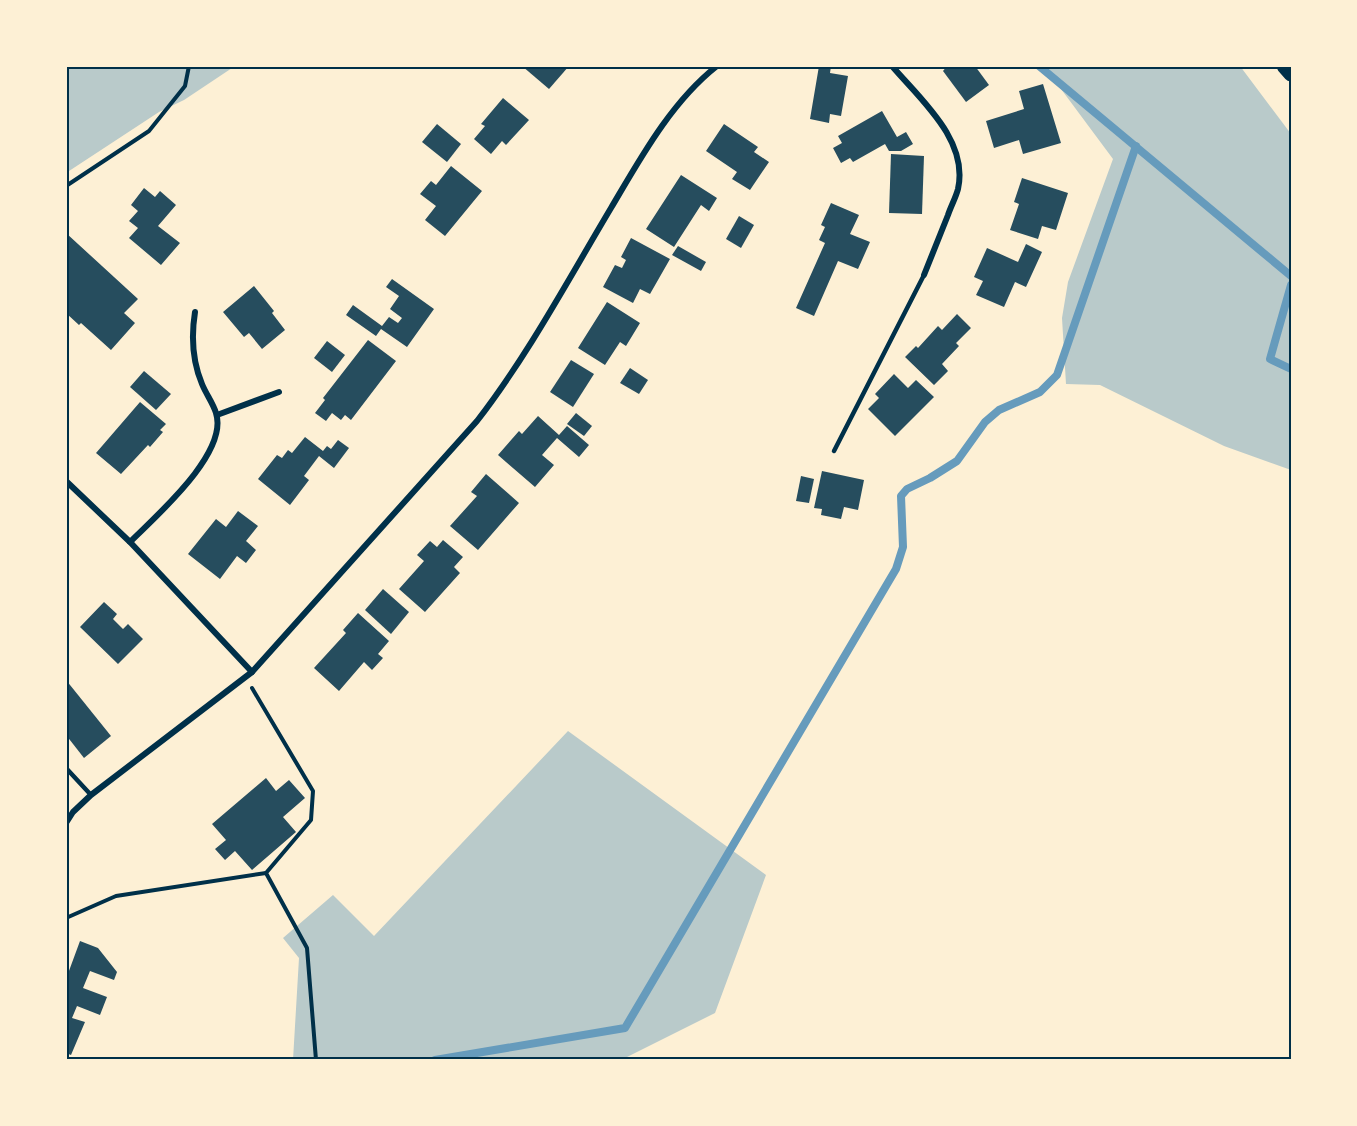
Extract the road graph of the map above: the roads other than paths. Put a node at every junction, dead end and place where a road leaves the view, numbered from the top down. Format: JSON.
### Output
{"nodes":[{"id":1,"x":717,"y":66,"type":"edge"},
{"id":2,"x":892,"y":66,"type":"edge"},
{"id":3,"x":1284,"y":66,"type":"edge"},
{"id":4,"x":1291,"y":74,"type":"edge"},
{"id":5,"x":924,"y":276,"type":"joint"},
{"id":6,"x":195,"y":312,"type":"dead end"},
{"id":7,"x":279,"y":392,"type":"dead end"},
{"id":8,"x":217,"y":416,"type":"junction"},
{"id":9,"x":834,"y":451,"type":"dead end"},
{"id":10,"x":66,"y":481,"type":"edge"},
{"id":11,"x":130,"y":542,"type":"junction"},
{"id":12,"x":252,"y":672,"type":"junction"},
{"id":13,"x":66,"y":768,"type":"edge"},
{"id":14,"x":91,"y":795,"type":"junction"},
{"id":15,"x":69,"y":812,"type":"edge"},
{"id":16,"x":66,"y":823,"type":"edge"}],
"edges":[{"from":1,"to":12,"type":"street"},
{"from":2,"to":5,"type":"street"},
{"from":3,"to":4,"type":"main road"},
{"from":5,"to":9,"type":"lane"},
{"from":6,"to":8,"type":"street"},
{"from":7,"to":8,"type":"street"},
{"from":8,"to":11,"type":"street"},
{"from":10,"to":11,"type":"street"},
{"from":11,"to":12,"type":"street"},
{"from":12,"to":14,"type":"street"},
{"from":13,"to":14,"type":"lane"},
{"from":14,"to":15,"type":"street"},
{"from":15,"to":16,"type":"street"}]}
